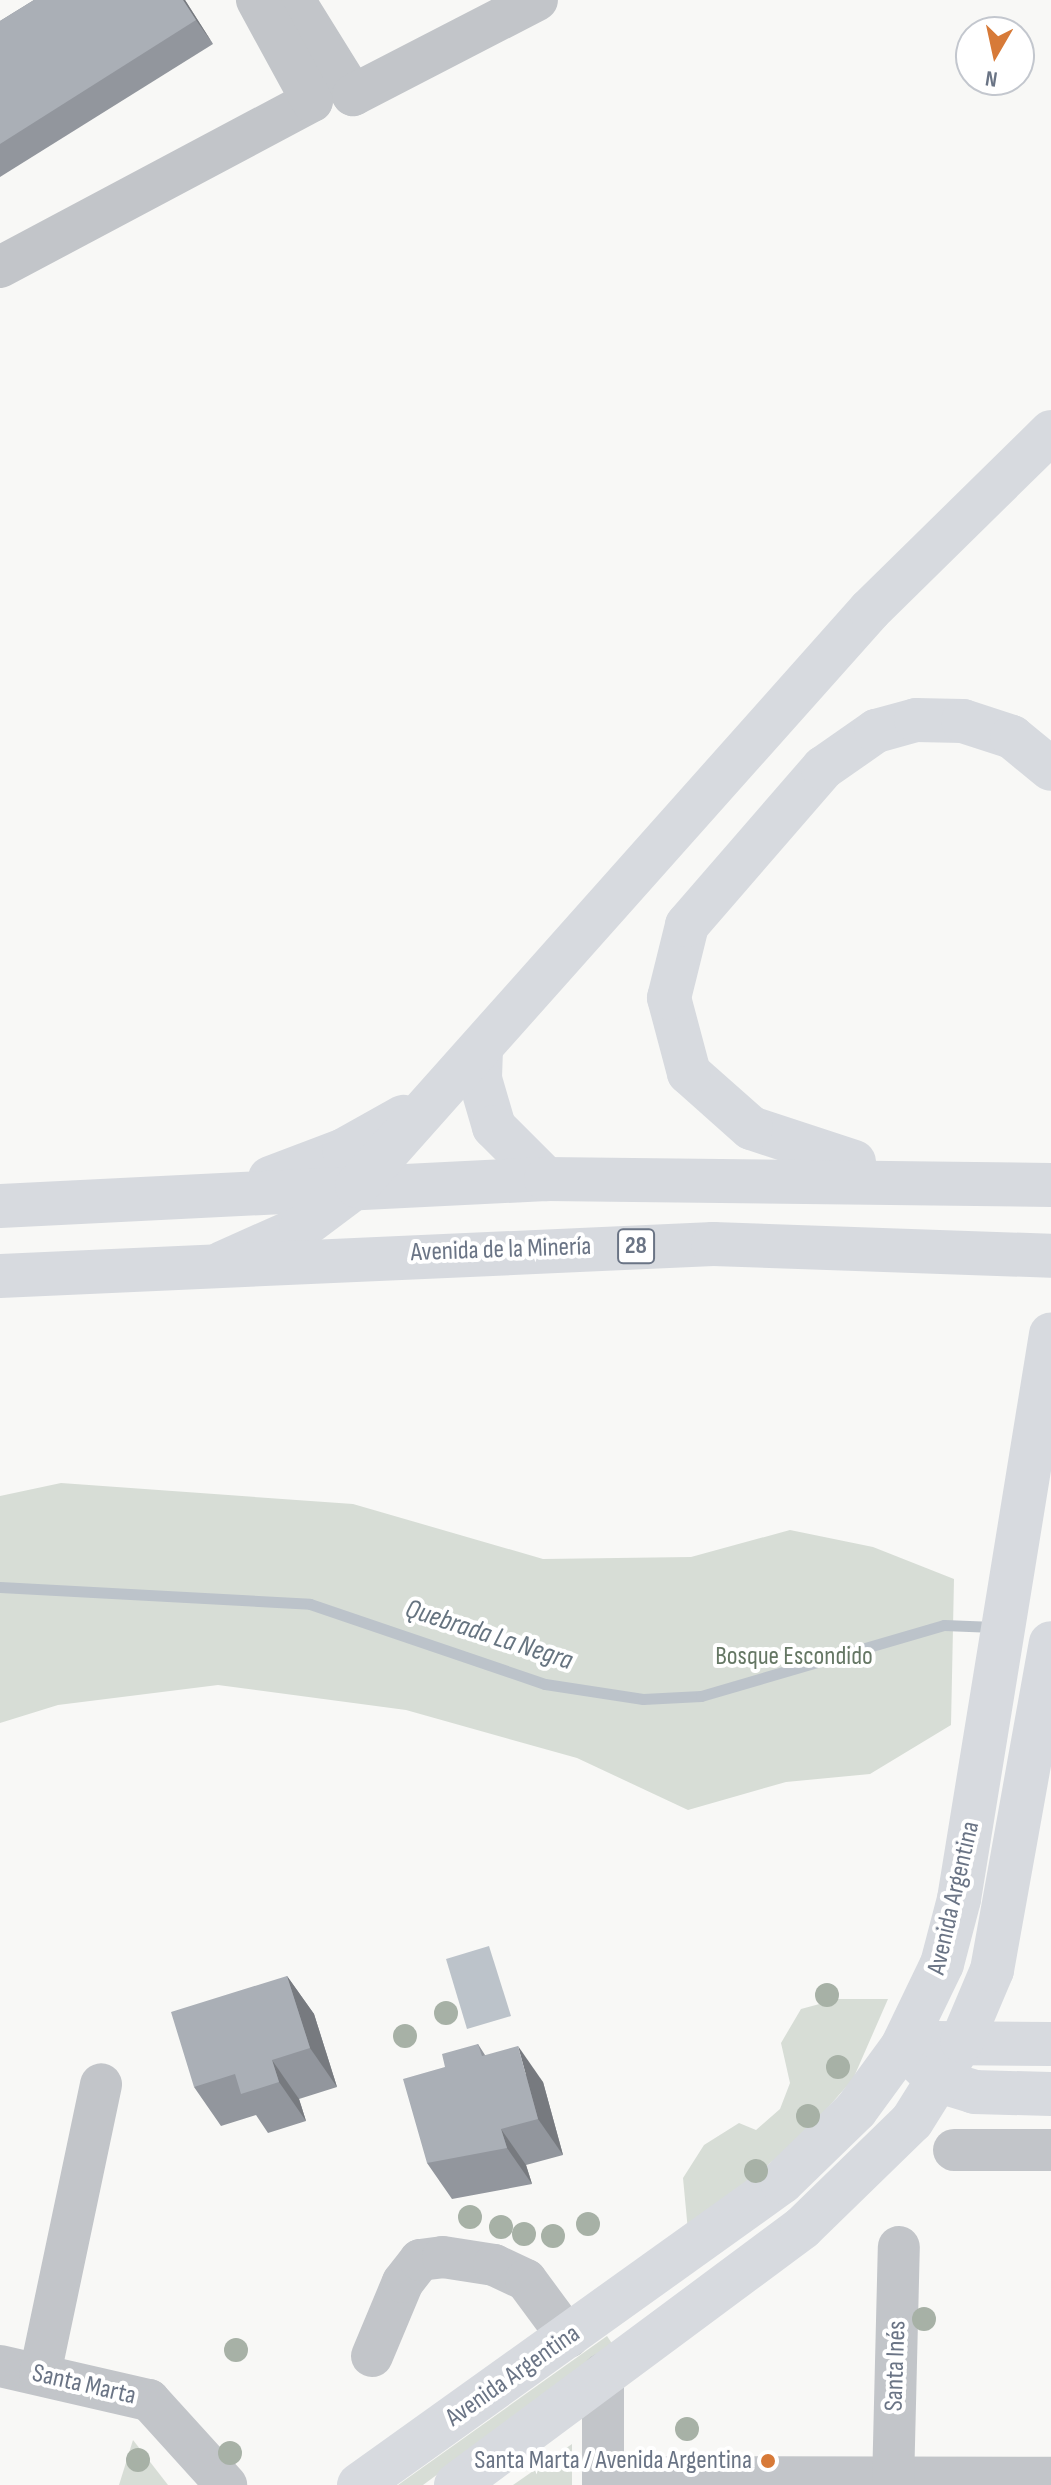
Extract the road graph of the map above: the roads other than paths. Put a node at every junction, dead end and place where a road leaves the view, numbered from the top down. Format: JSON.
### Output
{"nodes":[{"id":1,"x":257,"y":0,"type":"edge"},
{"id":2,"x":294,"y":0,"type":"edge"},
{"id":3,"x":537,"y":0,"type":"edge"},
{"id":4,"x":0,"y":267,"type":"edge"},
{"id":5,"x":1050,"y":441,"type":"edge"},
{"id":6,"x":1051,"y":769,"type":"edge"},
{"id":7,"x":481,"y":1049,"type":"junction"},
{"id":8,"x":439,"y":1094,"type":"junction"},
{"id":9,"x":546,"y":1179,"type":"junction"},
{"id":10,"x":918,"y":1179,"type":"junction"},
{"id":11,"x":1051,"y":1185,"type":"edge"},
{"id":12,"x":357,"y":1186,"type":"junction"},
{"id":13,"x":209,"y":1194,"type":"junction"},
{"id":14,"x":0,"y":1206,"type":"edge"},
{"id":15,"x":1051,"y":1256,"type":"edge"},
{"id":16,"x":222,"y":1263,"type":"junction"},
{"id":17,"x":0,"y":1276,"type":"edge"},
{"id":18,"x":1051,"y":1334,"type":"edge"},
{"id":19,"x":1051,"y":1643,"type":"edge"},
{"id":20,"x":962,"y":2041,"type":"junction"},
{"id":21,"x":1051,"y":2044,"type":"edge"},
{"id":22,"x":902,"y":2047,"type":"junction"},
{"id":23,"x":939,"y":2081,"type":"junction"},
{"id":24,"x":101,"y":2084,"type":"dead end"},
{"id":25,"x":1051,"y":2094,"type":"edge"},
{"id":26,"x":954,"y":2150,"type":"dead end"},
{"id":27,"x":1051,"y":2150,"type":"edge"},
{"id":28,"x":899,"y":2247,"type":"dead end"},
{"id":29,"x":568,"y":2337,"type":"junction"},
{"id":30,"x":372,"y":2356,"type":"dead end"},
{"id":31,"x":0,"y":2366,"type":"edge"},
{"id":32,"x":40,"y":2374,"type":"junction"},
{"id":33,"x":603,"y":2374,"type":"junction"},
{"id":34,"x":1051,"y":2478,"type":"edge"},
{"id":35,"x":603,"y":2481,"type":"edge"},
{"id":36,"x":893,"y":2481,"type":"edge"},
{"id":37,"x":226,"y":2485,"type":"edge"},
{"id":38,"x":359,"y":2485,"type":"edge"},
{"id":39,"x":456,"y":2485,"type":"edge"}],
"edges":[{"from":1,"to":4,"type":"street"},
{"from":2,"to":3,"type":"street"},
{"from":5,"to":7,"type":"main road"},
{"from":6,"to":10,"type":"main road"},
{"from":7,"to":8,"type":"main road"},
{"from":7,"to":9,"type":"main road"},
{"from":8,"to":12,"type":"main road"},
{"from":8,"to":13,"type":"main road"},
{"from":9,"to":10,"type":"main road"},
{"from":9,"to":12,"type":"main road"},
{"from":10,"to":11,"type":"main road"},
{"from":12,"to":13,"type":"main road"},
{"from":12,"to":16,"type":"main road"},
{"from":13,"to":14,"type":"main road"},
{"from":15,"to":16,"type":"main road","name":"Avenida de la Minería","number":"28"},
{"from":16,"to":17,"type":"main road","name":"Avenida de la Minería","number":"28"},
{"from":18,"to":22,"type":"main road","name":"Avenida Argentina"},
{"from":19,"to":20,"type":"main road","name":"Avenida Argentina"},
{"from":20,"to":21,"type":"main road"},
{"from":20,"to":22,"type":"main road"},
{"from":20,"to":23,"type":"main road","name":"Avenida Argentina"},
{"from":22,"to":23,"type":"main road"},
{"from":22,"to":29,"type":"main road","name":"Avenida Argentina"},
{"from":23,"to":25,"type":"main road"},
{"from":23,"to":33,"type":"main road","name":"Avenida Argentina"},
{"from":24,"to":32,"type":"street"},
{"from":26,"to":27,"type":"street"},
{"from":28,"to":36,"type":"street","name":"Santa Inés"},
{"from":29,"to":30,"type":"street"},
{"from":29,"to":38,"type":"main road","name":"Avenida Argentina"},
{"from":31,"to":32,"type":"street","name":"Santa Marta"},
{"from":32,"to":37,"type":"street","name":"Santa Marta"},
{"from":33,"to":35,"type":"street"},
{"from":33,"to":39,"type":"main road","name":"Avenida Argentina"},
{"from":34,"to":36,"type":"street"},
{"from":35,"to":36,"type":"street"}]}
